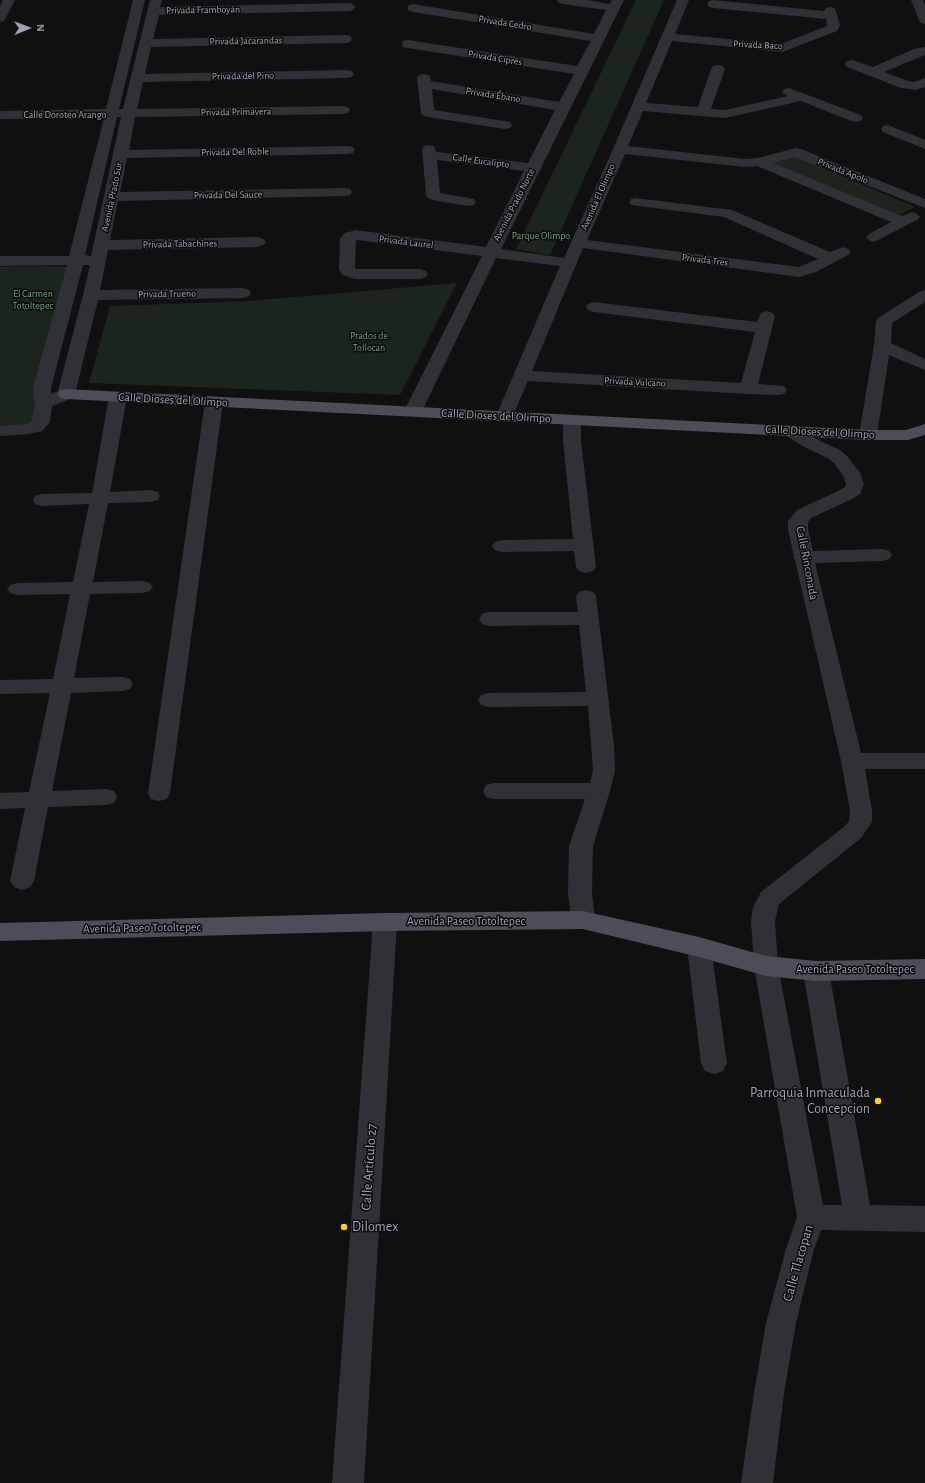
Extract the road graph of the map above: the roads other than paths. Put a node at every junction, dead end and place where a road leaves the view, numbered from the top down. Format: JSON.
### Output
{"nodes":[{"id":1,"x":9,"y":0,"type":"edge"},
{"id":2,"x":139,"y":0,"type":"edge"},
{"id":3,"x":563,"y":0,"type":"edge"},
{"id":4,"x":683,"y":0,"type":"edge"},
{"id":5,"x":917,"y":0,"type":"edge"},
{"id":6,"x":616,"y":4,"type":"edge"},
{"id":7,"x":713,"y":4,"type":"dead end"},
{"id":8,"x":154,"y":6,"type":"edge"},
{"id":9,"x":349,"y":7,"type":"dead end"},
{"id":10,"x":413,"y":8,"type":"dead end"},
{"id":11,"x":0,"y":18,"type":"edge"},
{"id":12,"x":925,"y":20,"type":"edge"},
{"id":13,"x":668,"y":37,"type":"junction"},
{"id":14,"x":598,"y":38,"type":"junction"},
{"id":15,"x":346,"y":40,"type":"dead end"},
{"id":16,"x":146,"y":43,"type":"junction"},
{"id":17,"x":408,"y":44,"type":"dead end"},
{"id":18,"x":925,"y":51,"type":"edge"},
{"id":19,"x":852,"y":64,"type":"dead end"},
{"id":20,"x":718,"y":69,"type":"dead end"},
{"id":21,"x":581,"y":71,"type":"junction"},
{"id":22,"x":873,"y":72,"type":"junction"},
{"id":23,"x":347,"y":74,"type":"dead end"},
{"id":24,"x":138,"y":78,"type":"junction"},
{"id":25,"x":925,"y":82,"type":"edge"},
{"id":26,"x":786,"y":91,"type":"dead end"},
{"id":27,"x":802,"y":97,"type":"junction"},
{"id":28,"x":638,"y":106,"type":"junction"},
{"id":29,"x":563,"y":107,"type":"junction"},
{"id":30,"x":343,"y":110,"type":"dead end"},
{"id":31,"x":110,"y":114,"type":"junction"},
{"id":32,"x":129,"y":114,"type":"junction"},
{"id":33,"x":703,"y":114,"type":"junction"},
{"id":34,"x":0,"y":115,"type":"edge"},
{"id":35,"x":856,"y":118,"type":"dead end"},
{"id":36,"x":505,"y":125,"type":"dead end"},
{"id":37,"x":888,"y":129,"type":"dead end"},
{"id":38,"x":925,"y":145,"type":"edge"},
{"id":39,"x":620,"y":149,"type":"junction"},
{"id":40,"x":348,"y":150,"type":"dead end"},
{"id":41,"x":121,"y":154,"type":"junction"},
{"id":42,"x":759,"y":162,"type":"junction"},
{"id":43,"x":532,"y":168,"type":"junction"},
{"id":44,"x":345,"y":192,"type":"dead end"},
{"id":45,"x":112,"y":197,"type":"junction"},
{"id":46,"x":468,"y":202,"type":"dead end"},
{"id":47,"x":636,"y":202,"type":"dead end"},
{"id":48,"x":925,"y":204,"type":"edge"},
{"id":49,"x":925,"y":211,"type":"edge"},
{"id":50,"x":903,"y":222,"type":"junction"},
{"id":51,"x":874,"y":237,"type":"dead end"},
{"id":52,"x":258,"y":242,"type":"dead end"},
{"id":53,"x":577,"y":243,"type":"junction"},
{"id":54,"x":100,"y":252,"type":"junction"},
{"id":55,"x":490,"y":253,"type":"junction"},
{"id":56,"x":76,"y":260,"type":"junction"},
{"id":57,"x":0,"y":261,"type":"edge"},
{"id":58,"x":569,"y":263,"type":"junction"},
{"id":59,"x":420,"y":274,"type":"dead end"},
{"id":60,"x":243,"y":293,"type":"dead end"},
{"id":61,"x":91,"y":295,"type":"junction"},
{"id":62,"x":925,"y":296,"type":"edge"},
{"id":63,"x":594,"y":307,"type":"dead end"},
{"id":64,"x":882,"y":345,"type":"junction"},
{"id":65,"x":925,"y":365,"type":"edge"},
{"id":66,"x":522,"y":376,"type":"junction"},
{"id":67,"x":748,"y":389,"type":"junction"},
{"id":68,"x":778,"y":390,"type":"dead end"},
{"id":69,"x":66,"y":394,"type":"junction"},
{"id":70,"x":118,"y":397,"type":"junction"},
{"id":71,"x":214,"y":402,"type":"junction"},
{"id":72,"x":44,"y":403,"type":"junction"},
{"id":73,"x":413,"y":411,"type":"junction"},
{"id":74,"x":505,"y":416,"type":"junction"},
{"id":75,"x":572,"y":420,"type":"junction"},
{"id":76,"x":925,"y":429,"type":"edge"},
{"id":77,"x":789,"y":430,"type":"junction"},
{"id":78,"x":0,"y":431,"type":"edge"},
{"id":79,"x":868,"y":435,"type":"junction"},
{"id":80,"x":151,"y":496,"type":"dead end"},
{"id":81,"x":100,"y":498,"type":"junction"},
{"id":82,"x":42,"y":500,"type":"dead end"},
{"id":83,"x":583,"y":545,"type":"junction"},
{"id":84,"x":502,"y":546,"type":"dead end"},
{"id":85,"x":882,"y":555,"type":"dead end"},
{"id":86,"x":803,"y":557,"type":"junction"},
{"id":87,"x":586,"y":567,"type":"dead end"},
{"id":88,"x":143,"y":587,"type":"dead end"},
{"id":89,"x":81,"y":588,"type":"junction"},
{"id":90,"x":17,"y":589,"type":"dead end"},
{"id":91,"x":586,"y":596,"type":"dead end"},
{"id":92,"x":589,"y":618,"type":"junction"},
{"id":93,"x":489,"y":619,"type":"dead end"},
{"id":94,"x":122,"y":684,"type":"dead end"},
{"id":95,"x":62,"y":686,"type":"junction"},
{"id":96,"x":0,"y":687,"type":"edge"},
{"id":97,"x":598,"y":699,"type":"junction"},
{"id":98,"x":489,"y":700,"type":"dead end"},
{"id":99,"x":852,"y":761,"type":"junction"},
{"id":100,"x":925,"y":761,"type":"edge"},
{"id":101,"x":494,"y":791,"type":"dead end"},
{"id":102,"x":599,"y":791,"type":"junction"},
{"id":103,"x":159,"y":793,"type":"dead end"},
{"id":104,"x":106,"y":797,"type":"dead end"},
{"id":105,"x":40,"y":800,"type":"junction"},
{"id":106,"x":0,"y":801,"type":"edge"},
{"id":107,"x":22,"y":881,"type":"dead end"},
{"id":108,"x":583,"y":920,"type":"junction"},
{"id":109,"x":385,"y":922,"type":"junction"},
{"id":110,"x":0,"y":932,"type":"edge"},
{"id":111,"x":699,"y":947,"type":"junction"},
{"id":112,"x":766,"y":966,"type":"junction"},
{"id":113,"x":925,"y":969,"type":"edge"},
{"id":114,"x":816,"y":971,"type":"junction"},
{"id":115,"x":714,"y":1063,"type":"dead end"},
{"id":116,"x":811,"y":1217,"type":"junction"},
{"id":117,"x":858,"y":1217,"type":"junction"},
{"id":118,"x":925,"y":1219,"type":"edge"},
{"id":119,"x":348,"y":1483,"type":"edge"},
{"id":120,"x":757,"y":1483,"type":"edge"}],
"edges":[{"from":1,"to":11,"type":"street"},
{"from":2,"to":31,"type":"street"},
{"from":3,"to":6,"type":"street"},
{"from":4,"to":13,"type":"street","name":"Avenida El Olimpo"},
{"from":5,"to":12,"type":"street"},
{"from":6,"to":14,"type":"street","name":"Avenida Prado Norte"},
{"from":7,"to":13,"type":"street","name":"Privada Baco"},
{"from":8,"to":9,"type":"street","name":"Privada Framboyán"},
{"from":8,"to":16,"type":"street","name":"Avenida Prado Sur"},
{"from":10,"to":14,"type":"street","name":"Privada Cedro"},
{"from":13,"to":28,"type":"street","name":"Avenida El Olimpo"},
{"from":14,"to":21,"type":"street","name":"Avenida Prado Norte"},
{"from":15,"to":16,"type":"street","name":"Privada Jacarandas"},
{"from":16,"to":24,"type":"street","name":"Avenida Prado Sur"},
{"from":17,"to":21,"type":"street","name":"Privada Ciprés"},
{"from":18,"to":22,"type":"street"},
{"from":19,"to":22,"type":"street"},
{"from":20,"to":33,"type":"street"},
{"from":21,"to":29,"type":"street","name":"Avenida Prado Norte"},
{"from":22,"to":25,"type":"street"},
{"from":23,"to":24,"type":"street","name":"Privada del Pino"},
{"from":24,"to":32,"type":"street","name":"Avenida Prado Sur"},
{"from":26,"to":27,"type":"street"},
{"from":27,"to":33,"type":"street"},
{"from":27,"to":35,"type":"street"},
{"from":28,"to":33,"type":"street"},
{"from":28,"to":39,"type":"street","name":"Avenida El Olimpo"},
{"from":29,"to":36,"type":"street","name":"Privada Ébano"},
{"from":29,"to":43,"type":"street","name":"Avenida Prado Norte"},
{"from":30,"to":32,"type":"street","name":"Privada Primavera"},
{"from":31,"to":32,"type":"street","name":"Calle Doroteo Arango"},
{"from":31,"to":34,"type":"street","name":"Calle Doroteo Arango"},
{"from":31,"to":56,"type":"street"},
{"from":32,"to":41,"type":"street","name":"Avenida Prado Sur"},
{"from":37,"to":38,"type":"street"},
{"from":39,"to":42,"type":"street","name":"Privada Apolo"},
{"from":39,"to":53,"type":"street","name":"Avenida El Olimpo"},
{"from":40,"to":41,"type":"street","name":"Privada Del Roble"},
{"from":41,"to":45,"type":"street","name":"Avenida Prado Sur"},
{"from":42,"to":48,"type":"street","name":"Privada Apolo"},
{"from":42,"to":50,"type":"street","name":"Privada Apolo"},
{"from":43,"to":46,"type":"street","name":"Calle Eucalipto"},
{"from":43,"to":55,"type":"street","name":"Avenida Prado Norte"},
{"from":44,"to":45,"type":"street","name":"Privada Del Sauce"},
{"from":45,"to":54,"type":"street","name":"Avenida Prado Sur"},
{"from":47,"to":53,"type":"street","name":"Privada Tres"},
{"from":49,"to":50,"type":"street"},
{"from":50,"to":51,"type":"street"},
{"from":52,"to":54,"type":"street","name":"Privada Tabachines"},
{"from":53,"to":58,"type":"street","name":"Avenida El Olimpo"},
{"from":54,"to":56,"type":"street","name":"Privada Tabachines"},
{"from":54,"to":61,"type":"street","name":"Avenida Prado Sur"},
{"from":55,"to":58,"type":"street","name":"Privada Laurel"},
{"from":55,"to":59,"type":"street","name":"Privada Laurel"},
{"from":55,"to":73,"type":"street","name":"Avenida Prado Norte"},
{"from":56,"to":57,"type":"street","name":"Privada Tabachines"},
{"from":56,"to":72,"type":"street"},
{"from":58,"to":66,"type":"street","name":"Avenida El Olimpo"},
{"from":60,"to":61,"type":"street","name":"Privada Trueno"},
{"from":61,"to":69,"type":"street","name":"Avenida Prado Sur"},
{"from":62,"to":64,"type":"street"},
{"from":63,"to":67,"type":"street"},
{"from":64,"to":65,"type":"street"},
{"from":64,"to":79,"type":"street"},
{"from":66,"to":67,"type":"street","name":"Privada Vulcano"},
{"from":66,"to":74,"type":"street","name":"Avenida El Olimpo"},
{"from":67,"to":68,"type":"street","name":"Privada Vulcano"},
{"from":69,"to":70,"type":"main road","name":"Calle Dioses del Olimpo"},
{"from":69,"to":72,"type":"street"},
{"from":70,"to":71,"type":"main road","name":"Calle Dioses del Olimpo"},
{"from":70,"to":81,"type":"street"},
{"from":71,"to":73,"type":"main road","name":"Calle Dioses del Olimpo"},
{"from":71,"to":103,"type":"street"},
{"from":72,"to":78,"type":"street"},
{"from":73,"to":74,"type":"main road","name":"Calle Dioses del Olimpo"},
{"from":74,"to":75,"type":"main road","name":"Calle Dioses del Olimpo"},
{"from":75,"to":77,"type":"main road","name":"Calle Dioses del Olimpo"},
{"from":75,"to":83,"type":"street"},
{"from":76,"to":79,"type":"main road","name":"Calle Dioses del Olimpo"},
{"from":77,"to":79,"type":"main road","name":"Calle Dioses del Olimpo"},
{"from":77,"to":86,"type":"street","name":"Calle Rinconada"},
{"from":80,"to":81,"type":"street"},
{"from":81,"to":82,"type":"street"},
{"from":81,"to":89,"type":"street"},
{"from":83,"to":84,"type":"street"},
{"from":83,"to":87,"type":"street"},
{"from":85,"to":86,"type":"street"},
{"from":86,"to":99,"type":"street","name":"Calle Rinconada"},
{"from":88,"to":89,"type":"street"},
{"from":89,"to":90,"type":"street"},
{"from":89,"to":95,"type":"street"},
{"from":91,"to":92,"type":"street"},
{"from":92,"to":93,"type":"street"},
{"from":92,"to":97,"type":"street"},
{"from":94,"to":95,"type":"street"},
{"from":95,"to":96,"type":"street"},
{"from":95,"to":105,"type":"street"},
{"from":97,"to":98,"type":"street"},
{"from":97,"to":102,"type":"street"},
{"from":99,"to":100,"type":"street"},
{"from":99,"to":112,"type":"street","name":"Calle Rinconada"},
{"from":101,"to":102,"type":"street"},
{"from":102,"to":108,"type":"street"},
{"from":104,"to":105,"type":"street"},
{"from":105,"to":106,"type":"street"},
{"from":105,"to":107,"type":"street"},
{"from":108,"to":109,"type":"main road","name":"Avenida Paseo Totoltepec"},
{"from":108,"to":111,"type":"main road","name":"Avenida Paseo Totoltepec"},
{"from":109,"to":110,"type":"main road","name":"Avenida Paseo Totoltepec"},
{"from":109,"to":119,"type":"street","name":"Calle Artículo 27"},
{"from":111,"to":112,"type":"main road","name":"Avenida Paseo Totoltepec"},
{"from":111,"to":115,"type":"street"},
{"from":112,"to":114,"type":"main road","name":"Avenida Paseo Totoltepec"},
{"from":112,"to":116,"type":"street","name":"Calle Rinconada"},
{"from":113,"to":114,"type":"main road","name":"Avenida Paseo Totoltepec"},
{"from":114,"to":117,"type":"street"},
{"from":116,"to":117,"type":"street","name":"Calle Tlacopan"},
{"from":116,"to":120,"type":"street","name":"Calle Tlacopan"},
{"from":117,"to":118,"type":"street","name":"Calle Tlacopan"}]}
